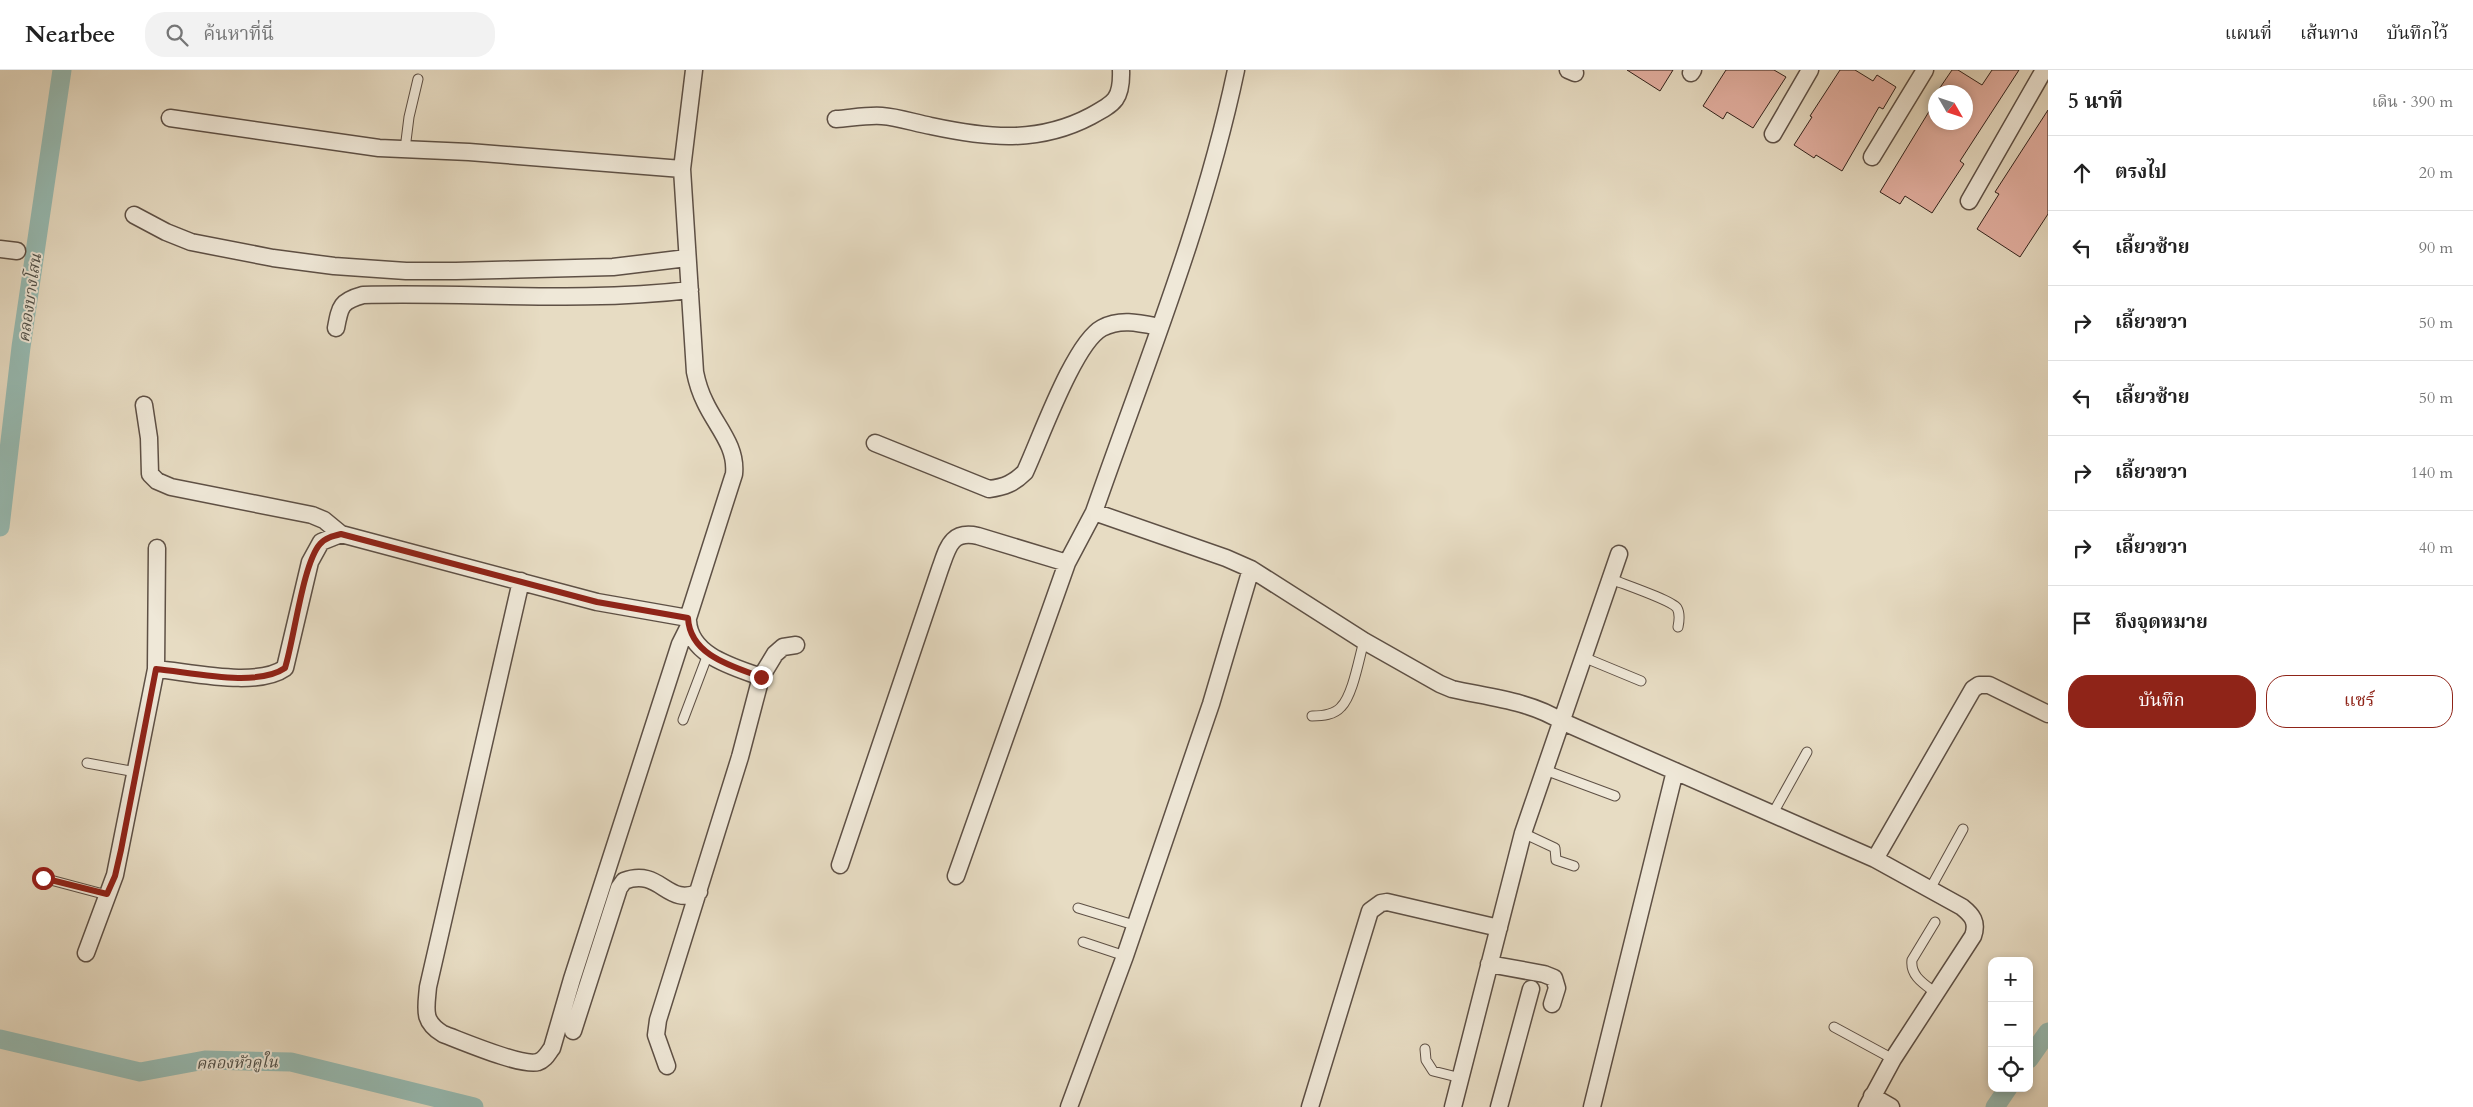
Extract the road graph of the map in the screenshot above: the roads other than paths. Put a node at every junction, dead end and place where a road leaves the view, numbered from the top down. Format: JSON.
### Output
{"nodes":[{"id":1,"x":694,"y":70,"type":"edge"},
{"id":2,"x":1121,"y":70,"type":"edge"},
{"id":3,"x":1236,"y":70,"type":"edge"},
{"id":4,"x":1810,"y":70,"type":"edge"},
{"id":5,"x":1925,"y":70,"type":"edge"},
{"id":6,"x":2044,"y":70,"type":"edge"},
{"id":7,"x":418,"y":79,"type":"dead end"},
{"id":8,"x":170,"y":118,"type":"dead end"},
{"id":9,"x":836,"y":119,"type":"dead end"},
{"id":10,"x":1773,"y":134,"type":"dead end"},
{"id":11,"x":405,"y":149,"type":"junction"},
{"id":12,"x":1872,"y":157,"type":"dead end"},
{"id":13,"x":682,"y":169,"type":"junction"},
{"id":14,"x":1969,"y":201,"type":"dead end"},
{"id":15,"x":134,"y":215,"type":"dead end"},
{"id":16,"x":0,"y":249,"type":"edge"},
{"id":17,"x":17,"y":251,"type":"dead end"},
{"id":18,"x":687,"y":258,"type":"junction"},
{"id":19,"x":690,"y":290,"type":"junction"},
{"id":20,"x":1159,"y":327,"type":"junction"},
{"id":21,"x":336,"y":328,"type":"dead end"},
{"id":22,"x":144,"y":405,"type":"dead end"},
{"id":23,"x":875,"y":443,"type":"dead end"},
{"id":24,"x":1094,"y":512,"type":"junction"},
{"id":25,"x":341,"y":534,"type":"junction"},
{"id":26,"x":157,"y":548,"type":"dead end"},
{"id":27,"x":1620,"y":554,"type":"dead end"},
{"id":28,"x":1067,"y":563,"type":"junction"},
{"id":29,"x":1250,"y":569,"type":"junction"},
{"id":30,"x":1611,"y":579,"type":"junction"},
{"id":31,"x":521,"y":581,"type":"junction"},
{"id":32,"x":688,"y":623,"type":"junction"},
{"id":33,"x":1678,"y":627,"type":"dead end"},
{"id":34,"x":1364,"y":641,"type":"junction"},
{"id":35,"x":796,"y":645,"type":"dead end"},
{"id":36,"x":708,"y":654,"type":"junction"},
{"id":37,"x":1584,"y":657,"type":"junction"},
{"id":38,"x":156,"y":669,"type":"junction"},
{"id":39,"x":761,"y":677,"type":"junction"},
{"id":40,"x":1641,"y":681,"type":"dead end"},
{"id":41,"x":2048,"y":714,"type":"edge"},
{"id":42,"x":1312,"y":716,"type":"dead end"},
{"id":43,"x":683,"y":720,"type":"dead end"},
{"id":44,"x":1561,"y":721,"type":"junction"},
{"id":45,"x":1807,"y":752,"type":"dead end"},
{"id":46,"x":88,"y":763,"type":"dead end"},
{"id":47,"x":1544,"y":770,"type":"junction"},
{"id":48,"x":1675,"y":771,"type":"junction"},
{"id":49,"x":136,"y":772,"type":"junction"},
{"id":50,"x":1615,"y":796,"type":"dead end"},
{"id":51,"x":1772,"y":815,"type":"junction"},
{"id":52,"x":1963,"y":829,"type":"dead end"},
{"id":53,"x":1523,"y":833,"type":"junction"},
{"id":54,"x":1875,"y":859,"type":"junction"},
{"id":55,"x":840,"y":865,"type":"dead end"},
{"id":56,"x":1574,"y":866,"type":"dead end"},
{"id":57,"x":956,"y":876,"type":"dead end"},
{"id":58,"x":43,"y":878,"type":"dead end"},
{"id":59,"x":1930,"y":889,"type":"junction"},
{"id":60,"x":699,"y":892,"type":"junction"},
{"id":61,"x":107,"y":894,"type":"junction"},
{"id":62,"x":1078,"y":908,"type":"dead end"},
{"id":63,"x":1936,"y":922,"type":"dead end"},
{"id":64,"x":1134,"y":925,"type":"junction"},
{"id":65,"x":1499,"y":928,"type":"junction"},
{"id":66,"x":1083,"y":942,"type":"dead end"},
{"id":67,"x":86,"y":953,"type":"dead end"},
{"id":68,"x":1124,"y":956,"type":"junction"},
{"id":69,"x":1490,"y":964,"type":"junction"},
{"id":70,"x":1531,"y":989,"type":"dead end"},
{"id":71,"x":1936,"y":993,"type":"junction"},
{"id":72,"x":1552,"y":1004,"type":"dead end"},
{"id":73,"x":1834,"y":1027,"type":"dead end"},
{"id":74,"x":573,"y":1031,"type":"dead end"},
{"id":75,"x":1425,"y":1049,"type":"dead end"},
{"id":76,"x":1893,"y":1059,"type":"junction"},
{"id":77,"x":666,"y":1066,"type":"dead end"},
{"id":78,"x":1461,"y":1078,"type":"junction"},
{"id":79,"x":1869,"y":1102,"type":"edge"},
{"id":80,"x":1068,"y":1107,"type":"edge"},
{"id":81,"x":1310,"y":1107,"type":"edge"},
{"id":82,"x":1454,"y":1107,"type":"edge"},
{"id":83,"x":1499,"y":1107,"type":"edge"},
{"id":84,"x":1592,"y":1107,"type":"edge"},
{"id":85,"x":1891,"y":1107,"type":"edge"}],
"edges":[{"from":1,"to":13,"type":"street"},
{"from":2,"to":9,"type":"street"},
{"from":3,"to":20,"type":"street"},
{"from":4,"to":10,"type":"street"},
{"from":5,"to":12,"type":"street"},
{"from":6,"to":14,"type":"street"},
{"from":7,"to":11,"type":"lane"},
{"from":8,"to":11,"type":"street"},
{"from":11,"to":13,"type":"street"},
{"from":13,"to":18,"type":"street"},
{"from":15,"to":18,"type":"street"},
{"from":16,"to":17,"type":"street"},
{"from":18,"to":19,"type":"street"},
{"from":19,"to":21,"type":"street"},
{"from":19,"to":32,"type":"street"},
{"from":20,"to":23,"type":"street"},
{"from":20,"to":24,"type":"street"},
{"from":22,"to":25,"type":"street"},
{"from":24,"to":28,"type":"street"},
{"from":24,"to":29,"type":"street"},
{"from":25,"to":31,"type":"street"},
{"from":25,"to":38,"type":"street"},
{"from":26,"to":38,"type":"street"},
{"from":27,"to":30,"type":"street"},
{"from":28,"to":55,"type":"street"},
{"from":28,"to":57,"type":"street"},
{"from":29,"to":34,"type":"street"},
{"from":29,"to":64,"type":"street"},
{"from":30,"to":33,"type":"lane"},
{"from":30,"to":37,"type":"street"},
{"from":31,"to":32,"type":"street"},
{"from":31,"to":32,"type":"street"},
{"from":32,"to":36,"type":"street"},
{"from":34,"to":42,"type":"lane"},
{"from":34,"to":44,"type":"street"},
{"from":35,"to":39,"type":"street"},
{"from":36,"to":39,"type":"street"},
{"from":36,"to":43,"type":"lane"},
{"from":37,"to":40,"type":"lane"},
{"from":37,"to":44,"type":"street"},
{"from":38,"to":49,"type":"street"},
{"from":39,"to":60,"type":"street"},
{"from":41,"to":54,"type":"street"},
{"from":44,"to":47,"type":"street"},
{"from":44,"to":48,"type":"street"},
{"from":45,"to":51,"type":"lane"},
{"from":46,"to":49,"type":"lane"},
{"from":47,"to":50,"type":"lane"},
{"from":47,"to":53,"type":"street"},
{"from":48,"to":51,"type":"street"},
{"from":48,"to":84,"type":"street"},
{"from":49,"to":61,"type":"street"},
{"from":51,"to":54,"type":"street"},
{"from":52,"to":59,"type":"lane"},
{"from":53,"to":56,"type":"lane"},
{"from":53,"to":65,"type":"street"},
{"from":54,"to":59,"type":"street"},
{"from":58,"to":61,"type":"lane"},
{"from":59,"to":71,"type":"street"},
{"from":60,"to":74,"type":"street"},
{"from":60,"to":77,"type":"street"},
{"from":61,"to":67,"type":"street"},
{"from":62,"to":64,"type":"lane"},
{"from":63,"to":71,"type":"lane"},
{"from":64,"to":68,"type":"street"},
{"from":65,"to":69,"type":"street"},
{"from":65,"to":81,"type":"street"},
{"from":66,"to":68,"type":"lane"},
{"from":68,"to":80,"type":"street"},
{"from":69,"to":72,"type":"street"},
{"from":69,"to":78,"type":"street"},
{"from":70,"to":83,"type":"street"},
{"from":71,"to":76,"type":"street"},
{"from":73,"to":76,"type":"lane"},
{"from":75,"to":78,"type":"lane"},
{"from":76,"to":79,"type":"street"},
{"from":78,"to":82,"type":"street"},
{"from":79,"to":85,"type":"street"}]}
